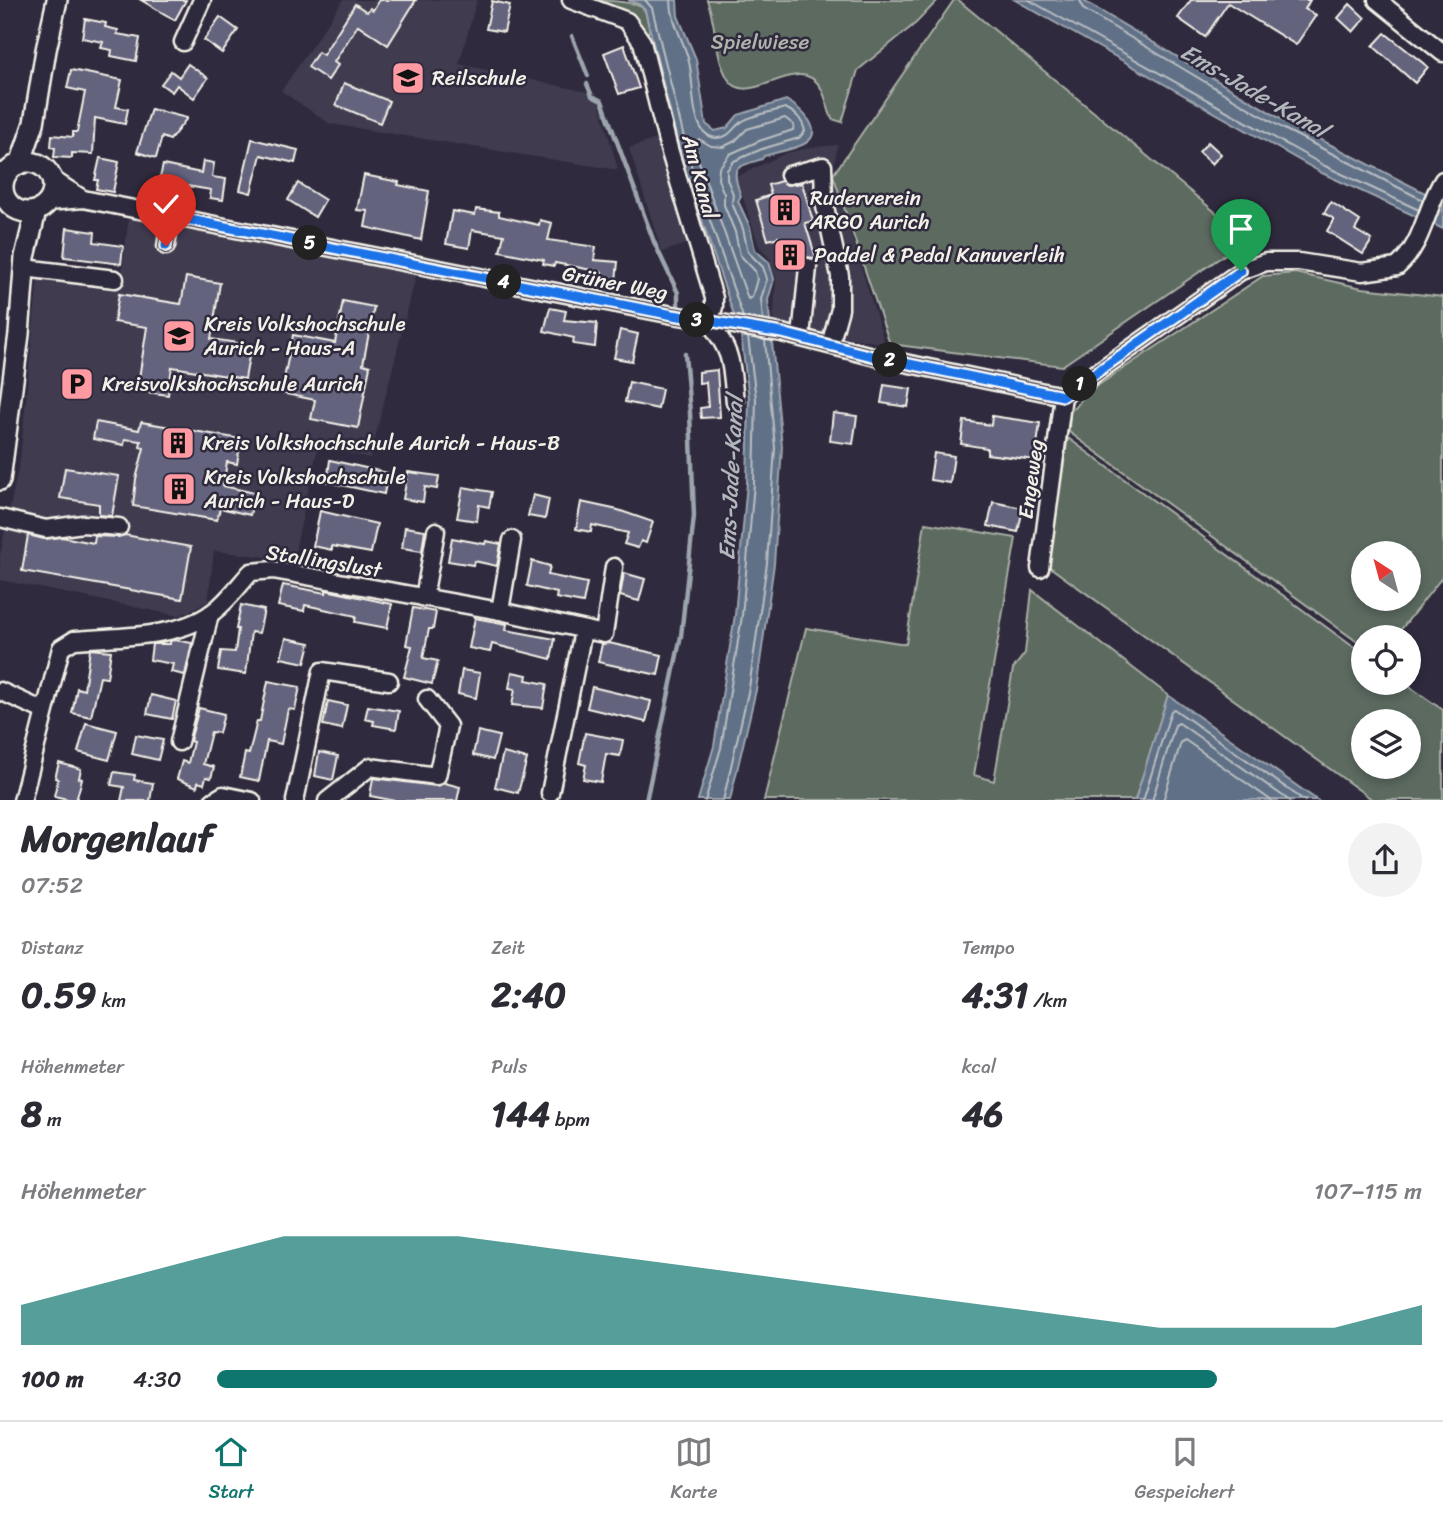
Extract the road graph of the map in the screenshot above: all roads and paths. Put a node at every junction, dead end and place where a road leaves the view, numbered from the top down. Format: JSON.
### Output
{"nodes":[{"id":1,"x":57,"y":0,"type":"edge"},
{"id":2,"x":202,"y":0,"type":"edge"},
{"id":3,"x":571,"y":0,"type":"edge"},
{"id":4,"x":1377,"y":0,"type":"edge"},
{"id":5,"x":183,"y":42,"type":"dead end"},
{"id":6,"x":1443,"y":53,"type":"edge"},
{"id":7,"x":34,"y":123,"type":"junction"},
{"id":8,"x":9,"y":169,"type":"edge"},
{"id":9,"x":46,"y":173,"type":"junction"},
{"id":10,"x":789,"y":175,"type":"dead end"},
{"id":11,"x":1439,"y":186,"type":"edge"},
{"id":12,"x":83,"y":200,"type":"junction"},
{"id":13,"x":21,"y":202,"type":"edge"},
{"id":14,"x":170,"y":216,"type":"junction"},
{"id":15,"x":166,"y":246,"type":"dead end"},
{"id":16,"x":25,"y":262,"type":"junction"},
{"id":17,"x":808,"y":267,"type":"dead end"},
{"id":18,"x":115,"y":279,"type":"dead end"},
{"id":19,"x":709,"y":322,"type":"junction"},
{"id":20,"x":801,"y":337,"type":"junction"},
{"id":21,"x":830,"y":345,"type":"junction"},
{"id":22,"x":1063,"y":396,"type":"junction"},
{"id":23,"x":735,"y":402,"type":"dead end"},
{"id":24,"x":4,"y":430,"type":"edge"},
{"id":25,"x":0,"y":480,"type":"edge"},
{"id":26,"x":0,"y":518,"type":"edge"},
{"id":27,"x":119,"y":527,"type":"dead end"},
{"id":28,"x":436,"y":531,"type":"dead end"},
{"id":29,"x":512,"y":540,"type":"dead end"},
{"id":30,"x":614,"y":566,"type":"dead end"},
{"id":31,"x":1040,"y":568,"type":"dead end"},
{"id":32,"x":424,"y":598,"type":"junction"},
{"id":33,"x":500,"y":611,"type":"junction"},
{"id":34,"x":210,"y":614,"type":"junction"},
{"id":35,"x":583,"y":631,"type":"junction"},
{"id":36,"x":389,"y":681,"type":"dead end"},
{"id":37,"x":0,"y":691,"type":"edge"},
{"id":38,"x":426,"y":699,"type":"dead end"},
{"id":39,"x":44,"y":711,"type":"junction"},
{"id":40,"x":180,"y":742,"type":"dead end"},
{"id":41,"x":550,"y":793,"type":"dead end"},
{"id":42,"x":22,"y":800,"type":"edge"},
{"id":43,"x":213,"y":800,"type":"edge"},
{"id":44,"x":252,"y":800,"type":"edge"},
{"id":45,"x":295,"y":800,"type":"edge"},
{"id":46,"x":327,"y":800,"type":"edge"}],
"edges":[{"from":1,"to":7,"type":"main road"},
{"from":2,"to":5,"type":"street"},
{"from":3,"to":19,"type":"street","name":"Am Kanal"},
{"from":4,"to":6,"type":"street"},
{"from":7,"to":8,"type":"main road"},
{"from":7,"to":9,"type":"main road"},
{"from":8,"to":9,"type":"main road"},
{"from":8,"to":13,"type":"main road"},
{"from":9,"to":12,"type":"street","name":"Grüner Weg"},
{"from":9,"to":13,"type":"main road"},
{"from":10,"to":21,"type":"street"},
{"from":11,"to":22,"type":"street"},
{"from":12,"to":13,"type":"street","name":"Grüner Weg"},
{"from":12,"to":14,"type":"street","name":"Grüner Weg"},
{"from":13,"to":16,"type":"main road"},
{"from":14,"to":15,"type":"street"},
{"from":14,"to":19,"type":"street","name":"Grüner Weg"},
{"from":16,"to":18,"type":"street"},
{"from":16,"to":24,"type":"main road"},
{"from":17,"to":20,"type":"street"},
{"from":19,"to":20,"type":"street","name":"Grüner Weg"},
{"from":19,"to":23,"type":"street"},
{"from":20,"to":21,"type":"street","name":"Grüner Weg"},
{"from":21,"to":22,"type":"street","name":"Grüner Weg"},
{"from":22,"to":31,"type":"street","name":"Engeweg"},
{"from":24,"to":25,"type":"main road"},
{"from":26,"to":27,"type":"street"},
{"from":28,"to":32,"type":"street"},
{"from":29,"to":33,"type":"street"},
{"from":30,"to":35,"type":"street","name":"Stallingslust"},
{"from":32,"to":33,"type":"street","name":"Stallingslust"},
{"from":32,"to":34,"type":"street","name":"Stallingslust"},
{"from":33,"to":35,"type":"street","name":"Stallingslust"},
{"from":34,"to":39,"type":"street","name":"Stallingslust"},
{"from":34,"to":40,"type":"street"},
{"from":35,"to":41,"type":"street"},
{"from":36,"to":45,"type":"street"},
{"from":37,"to":39,"type":"street"},
{"from":38,"to":46,"type":"street"},
{"from":39,"to":42,"type":"street","name":"Stallingslust"},
{"from":43,"to":44,"type":"street"}]}
